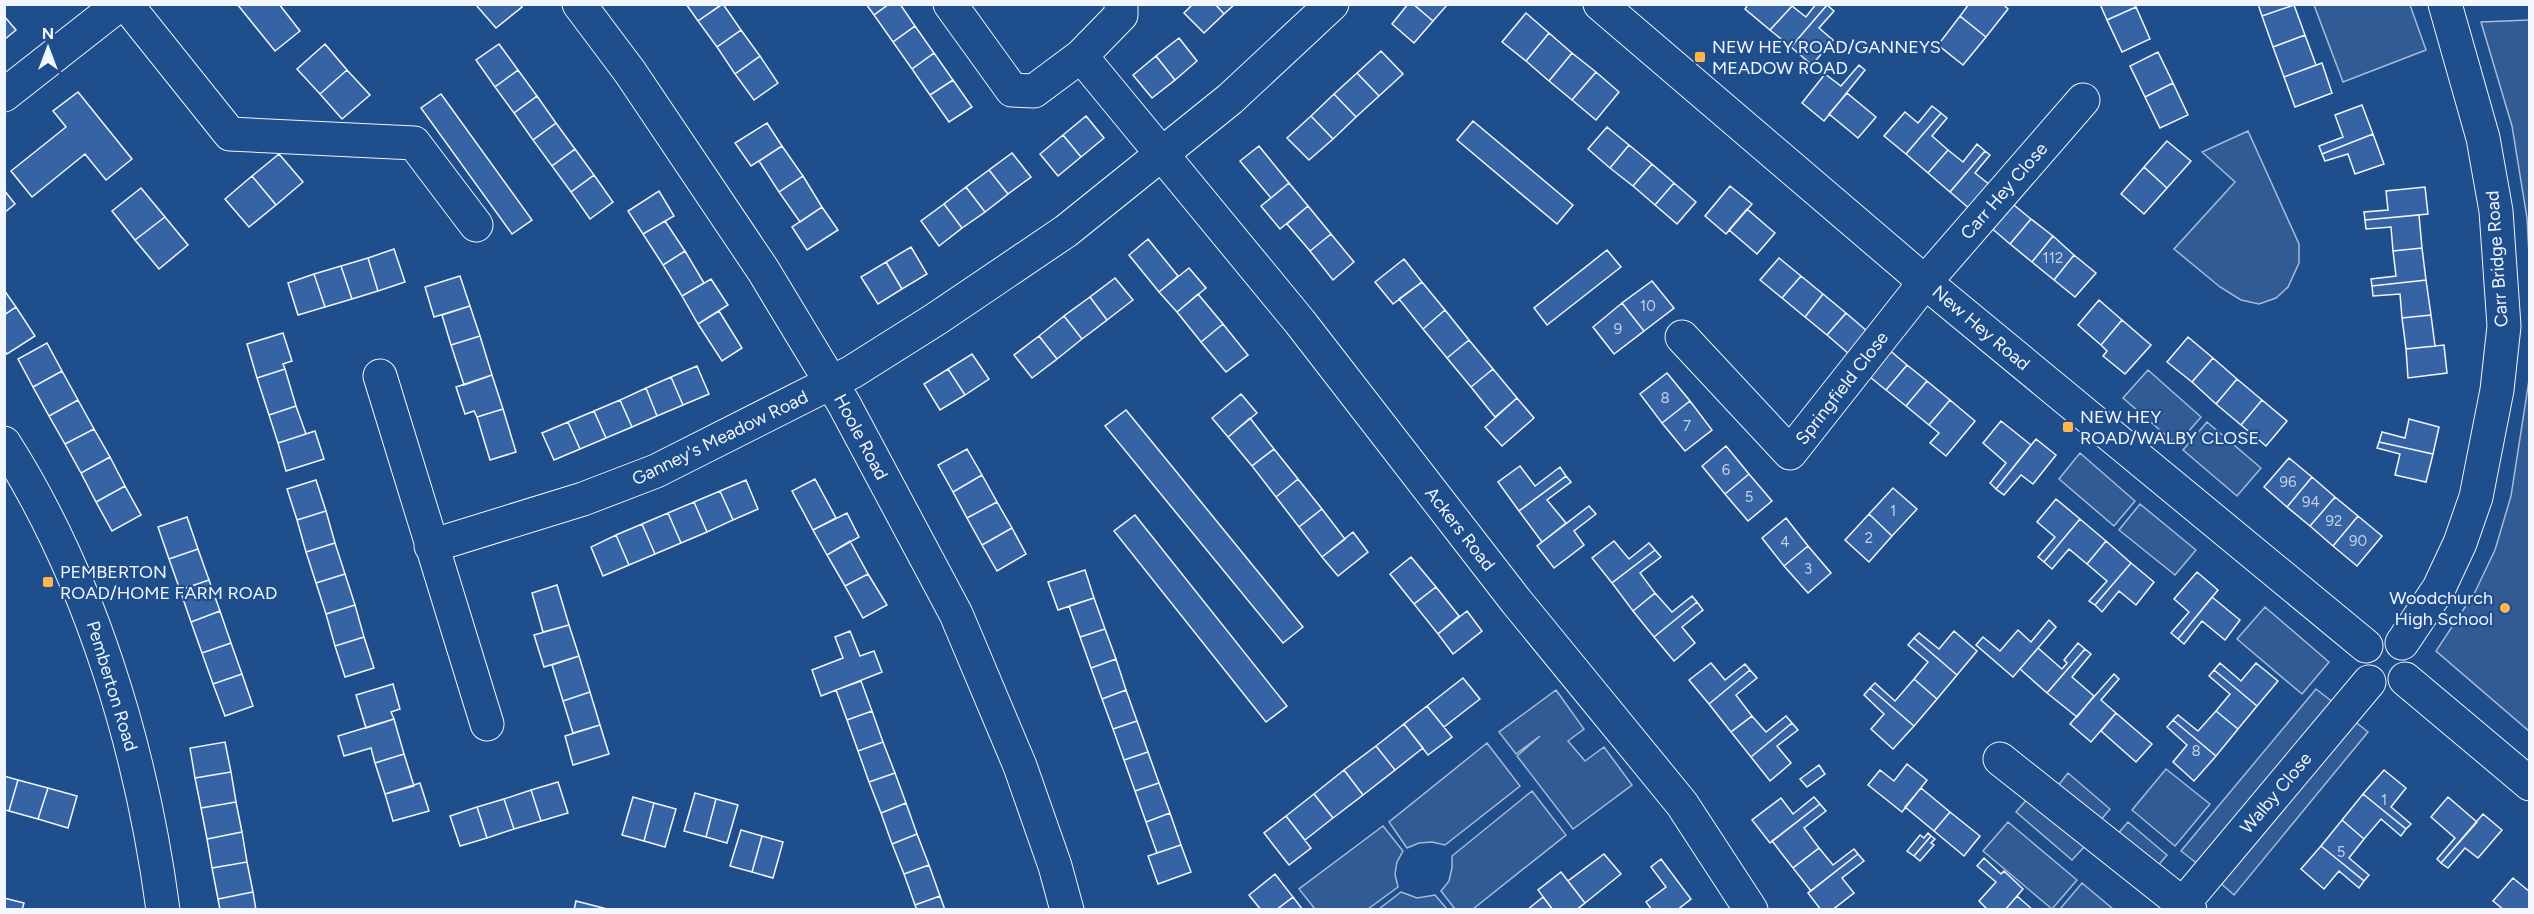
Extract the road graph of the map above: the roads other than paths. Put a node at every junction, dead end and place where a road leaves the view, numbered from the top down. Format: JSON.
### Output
{"nodes":[{"id":1,"x":120,"y":4,"type":"edge"},
{"id":2,"x":126,"y":4,"type":"edge"},
{"id":3,"x":579,"y":4,"type":"edge"},
{"id":4,"x":950,"y":4,"type":"edge"},
{"id":5,"x":1121,"y":4,"type":"edge"},
{"id":6,"x":1332,"y":4,"type":"edge"},
{"id":7,"x":1600,"y":4,"type":"edge"},
{"id":8,"x":2445,"y":4,"type":"edge"},
{"id":9,"x":1081,"y":56,"type":"junction"},
{"id":10,"x":4,"y":95,"type":"edge"},
{"id":11,"x":2082,"y":100,"type":"dead end"},
{"id":12,"x":1160,"y":154,"type":"junction"},
{"id":13,"x":476,"y":225,"type":"dead end"},
{"id":14,"x":1925,"y":282,"type":"junction"},
{"id":15,"x":1682,"y":337,"type":"dead end"},
{"id":16,"x":380,"y":376,"type":"dead end"},
{"id":17,"x":833,"y":383,"type":"junction"},
{"id":18,"x":4,"y":444,"type":"edge"},
{"id":19,"x":431,"y":546,"type":"junction"},
{"id":20,"x":2402,"y":643,"type":"junction"},
{"id":21,"x":2366,"y":646,"type":"junction"},
{"id":22,"x":2405,"y":679,"type":"junction"},
{"id":23,"x":2369,"y":682,"type":"junction"},
{"id":24,"x":487,"y":724,"type":"dead end"},
{"id":25,"x":2000,"y":759,"type":"dead end"},
{"id":26,"x":2529,"y":784,"type":"edge"},
{"id":27,"x":2187,"y":907,"type":"edge"},
{"id":28,"x":163,"y":909,"type":"edge"},
{"id":29,"x":1067,"y":909,"type":"edge"},
{"id":30,"x":1751,"y":909,"type":"edge"}],
"edges":[{"from":1,"to":10,"type":"street"},
{"from":2,"to":13,"type":"street"},
{"from":3,"to":17,"type":"street","name":"Hoole Road"},
{"from":4,"to":9,"type":"street"},
{"from":5,"to":9,"type":"street"},
{"from":6,"to":12,"type":"street","name":"Ganney's Meadow Road"},
{"from":7,"to":14,"type":"street","name":"New Hey Road"},
{"from":8,"to":20,"type":"street","name":"Carr Bridge Road"},
{"from":9,"to":12,"type":"street"},
{"from":11,"to":14,"type":"street","name":"Carr Hey Close"},
{"from":12,"to":17,"type":"street","name":"Ganney's Meadow Road"},
{"from":12,"to":30,"type":"street","name":"Ackers Road"},
{"from":14,"to":15,"type":"street","name":"Springfield Close"},
{"from":14,"to":21,"type":"street","name":"New Hey Road"},
{"from":16,"to":19,"type":"street"},
{"from":17,"to":19,"type":"street","name":"Ganney's Meadow Road"},
{"from":17,"to":29,"type":"street","name":"Hoole Road"},
{"from":18,"to":28,"type":"street","name":"Pemberton Road"},
{"from":19,"to":24,"type":"street"},
{"from":20,"to":21,"type":"street"},
{"from":20,"to":22,"type":"street"},
{"from":21,"to":23,"type":"street"},
{"from":22,"to":23,"type":"street"},
{"from":22,"to":26,"type":"street"},
{"from":23,"to":27,"type":"street","name":"Walby Close"},
{"from":25,"to":27,"type":"street","name":"Walby Close"}]}
